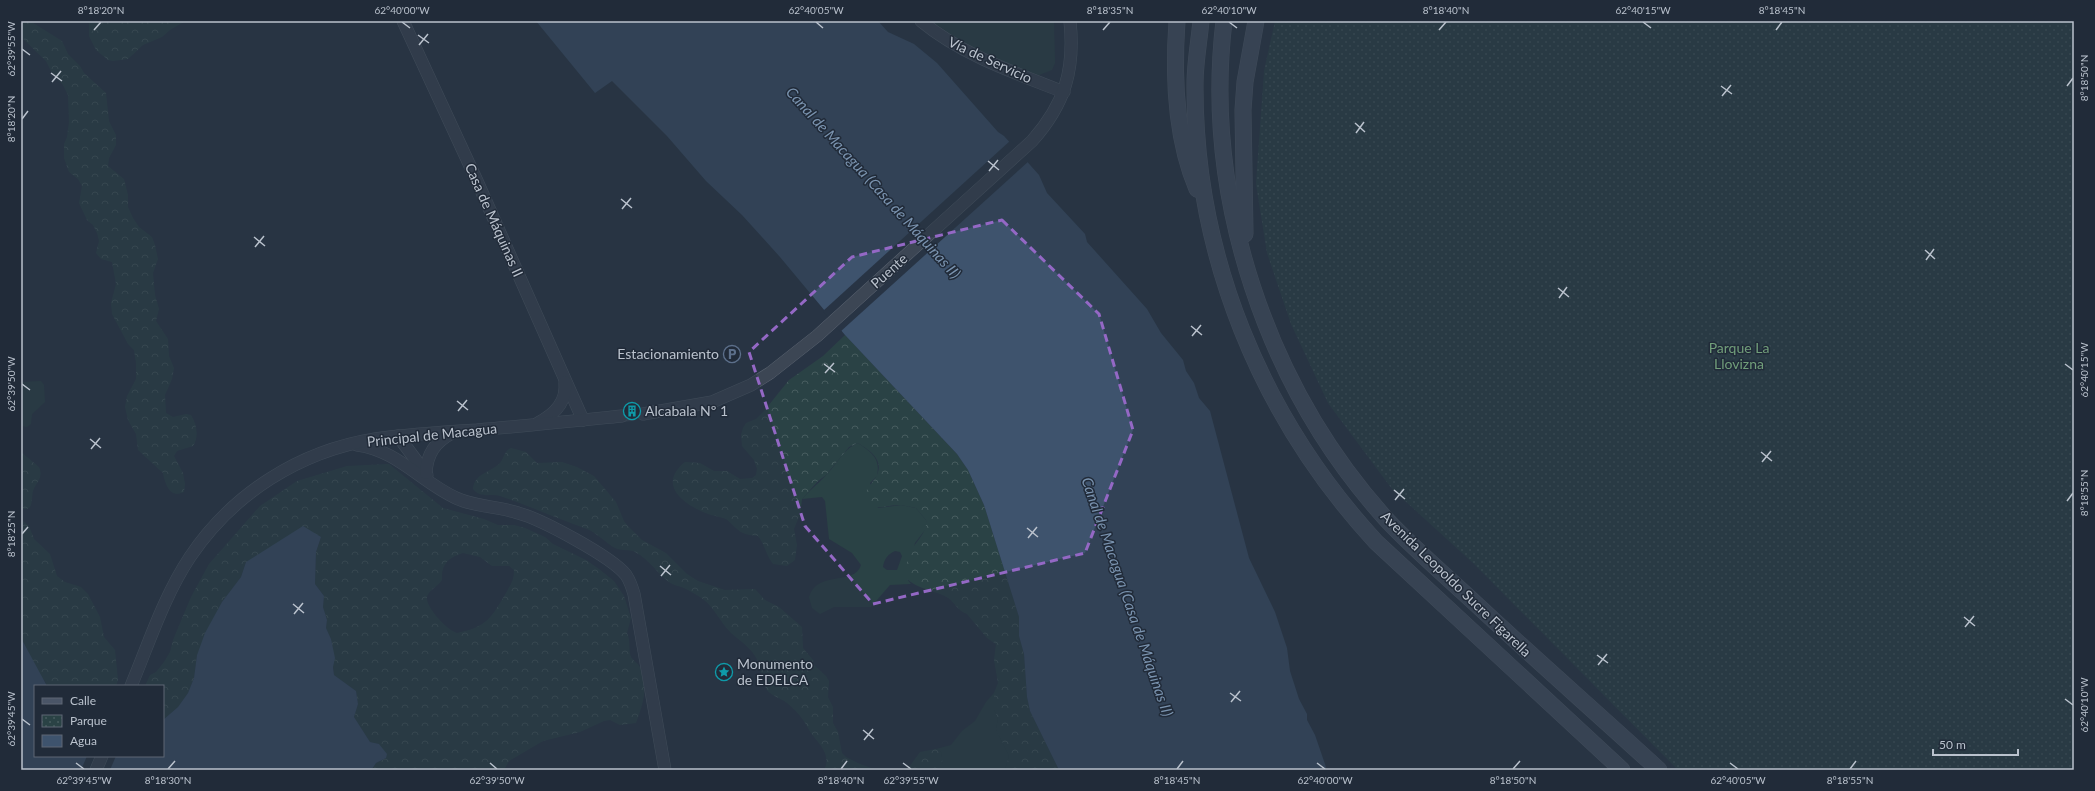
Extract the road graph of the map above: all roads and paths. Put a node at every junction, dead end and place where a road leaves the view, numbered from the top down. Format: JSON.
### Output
{"nodes":[{"id":1,"x":403,"y":21,"type":"edge"},
{"id":2,"x":921,"y":21,"type":"edge"},
{"id":3,"x":1070,"y":21,"type":"edge"},
{"id":4,"x":1177,"y":21,"type":"edge"},
{"id":5,"x":1201,"y":21,"type":"edge"},
{"id":6,"x":1224,"y":21,"type":"edge"},
{"id":7,"x":1256,"y":21,"type":"edge"},
{"id":8,"x":1064,"y":92,"type":"junction"},
{"id":9,"x":1207,"y":208,"type":"junction"},
{"id":10,"x":1246,"y":262,"type":"junction"},
{"id":11,"x":564,"y":378,"type":"junction"},
{"id":12,"x":643,"y":414,"type":"tunnel mouth"},
{"id":13,"x":622,"y":416,"type":"tunnel mouth"},
{"id":14,"x":583,"y":420,"type":"junction"},
{"id":15,"x":535,"y":425,"type":"junction"},
{"id":16,"x":456,"y":431,"type":"junction"},
{"id":17,"x":398,"y":436,"type":"junction"},
{"id":18,"x":350,"y":444,"type":"junction"},
{"id":19,"x":426,"y":473,"type":"junction"},
{"id":20,"x":438,"y":487,"type":"junction"},
{"id":21,"x":131,"y":685,"type":"edge"},
{"id":22,"x":102,"y":757,"type":"edge"},
{"id":23,"x":96,"y":770,"type":"edge"},
{"id":24,"x":665,"y":770,"type":"edge"},
{"id":25,"x":1622,"y":770,"type":"edge"},
{"id":26,"x":1659,"y":770,"type":"edge"}],
"edges":[{"from":1,"to":11,"type":"street","name":"Casa de Máquinas II"},
{"from":2,"to":8,"type":"street","name":"Vía de Servicio"},
{"from":3,"to":8,"type":"street"},
{"from":4,"to":9,"type":"main road"},
{"from":5,"to":9,"type":"main road","name":"Avenida Leopoldo Sucre Figarella"},
{"from":6,"to":10,"type":"main road","name":"Avenida Leopoldo Sucre Figarella"},
{"from":7,"to":10,"type":"main road"},
{"from":8,"to":12,"type":"street","name":"Puente"},
{"from":9,"to":25,"type":"main road","name":"Avenida Leopoldo Sucre Figarella"},
{"from":10,"to":26,"type":"main road","name":"Avenida Leopoldo Sucre Figarella"},
{"from":11,"to":14,"type":"street","name":"Casa de Máquinas II"},
{"from":11,"to":15,"type":"street"},
{"from":13,"to":14,"type":"street","name":"Principal de Macagua"},
{"from":14,"to":15,"type":"street","name":"Principal de Macagua"},
{"from":15,"to":16,"type":"street","name":"Principal de Macagua"},
{"from":16,"to":17,"type":"street","name":"Principal de Macagua"},
{"from":16,"to":19,"type":"street"},
{"from":17,"to":18,"type":"street","name":"Principal de Macagua"},
{"from":17,"to":19,"type":"street"},
{"from":18,"to":20,"type":"street"},
{"from":18,"to":21,"type":"street","name":"Principal de Macagua"},
{"from":19,"to":20,"type":"street"},
{"from":20,"to":24,"type":"street"},
{"from":22,"to":23,"type":"street"}]}
